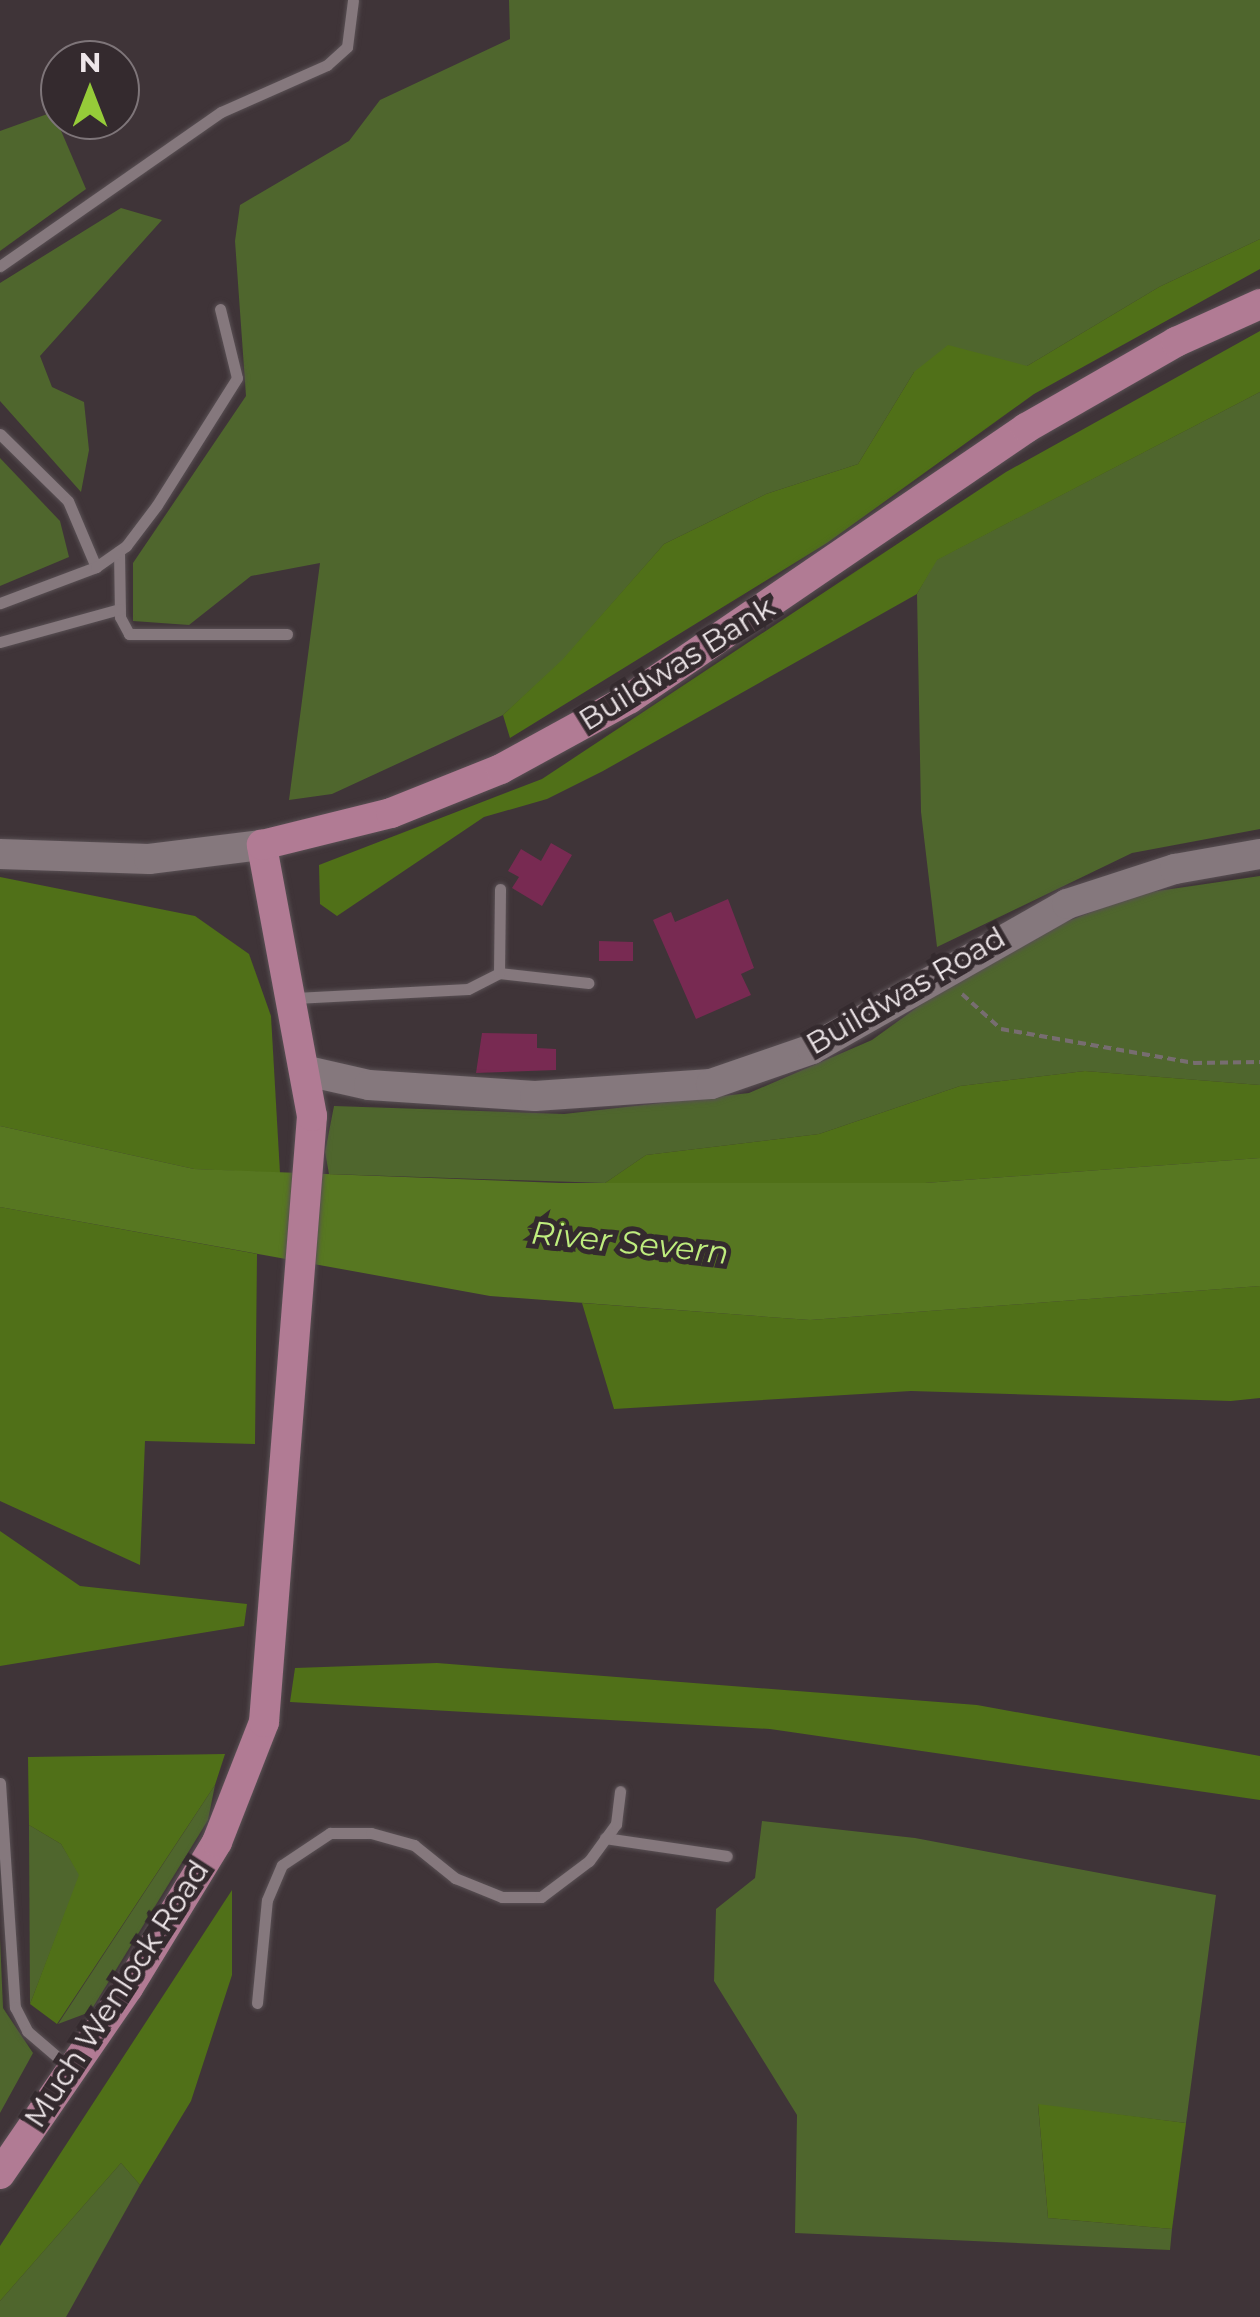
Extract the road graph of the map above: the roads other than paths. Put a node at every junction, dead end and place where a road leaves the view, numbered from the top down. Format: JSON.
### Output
{"nodes":[{"id":1,"x":353,"y":0,"type":"edge"},
{"id":2,"x":0,"y":266,"type":"edge"},
{"id":3,"x":1260,"y":304,"type":"edge"},
{"id":4,"x":220,"y":308,"type":"dead end"},
{"id":5,"x":0,"y":434,"type":"edge"},
{"id":6,"x":119,"y":550,"type":"junction"},
{"id":7,"x":96,"y":567,"type":"junction"},
{"id":8,"x":0,"y":603,"type":"edge"},
{"id":9,"x":120,"y":609,"type":"junction"},
{"id":10,"x":288,"y":634,"type":"dead end"},
{"id":11,"x":0,"y":642,"type":"edge"},
{"id":12,"x":262,"y":845,"type":"junction"},
{"id":13,"x":0,"y":854,"type":"edge"},
{"id":14,"x":1260,"y":854,"type":"edge"},
{"id":15,"x":500,"y":889,"type":"dead end"},
{"id":16,"x":499,"y":973,"type":"junction"},
{"id":17,"x":588,"y":983,"type":"dead end"},
{"id":18,"x":295,"y":998,"type":"junction"},
{"id":19,"x":308,"y":1071,"type":"junction"},
{"id":20,"x":0,"y":1783,"type":"edge"},
{"id":21,"x":620,"y":1792,"type":"dead end"},
{"id":22,"x":605,"y":1838,"type":"junction"},
{"id":23,"x":727,"y":1856,"type":"dead end"},
{"id":24,"x":257,"y":2003,"type":"dead end"},
{"id":25,"x":69,"y":2068,"type":"junction"},
{"id":26,"x":0,"y":2174,"type":"edge"}],
"edges":[{"from":1,"to":2,"type":"lane"},
{"from":3,"to":12,"type":"main road","name":"Buildwas Bank"},
{"from":4,"to":6,"type":"lane"},
{"from":5,"to":7,"type":"lane"},
{"from":6,"to":7,"type":"lane"},
{"from":6,"to":9,"type":"lane"},
{"from":7,"to":8,"type":"lane"},
{"from":9,"to":10,"type":"lane"},
{"from":9,"to":11,"type":"lane"},
{"from":12,"to":13,"type":"street"},
{"from":12,"to":18,"type":"main road"},
{"from":14,"to":19,"type":"street","name":"Buildwas Road"},
{"from":15,"to":16,"type":"lane"},
{"from":16,"to":17,"type":"lane"},
{"from":16,"to":18,"type":"lane"},
{"from":18,"to":19,"type":"main road"},
{"from":19,"to":25,"type":"main road","name":"Much Wenlock Road"},
{"from":20,"to":25,"type":"lane"},
{"from":21,"to":22,"type":"lane"},
{"from":22,"to":23,"type":"lane"},
{"from":22,"to":24,"type":"lane"},
{"from":25,"to":26,"type":"main road","name":"Much Wenlock Road"}]}
